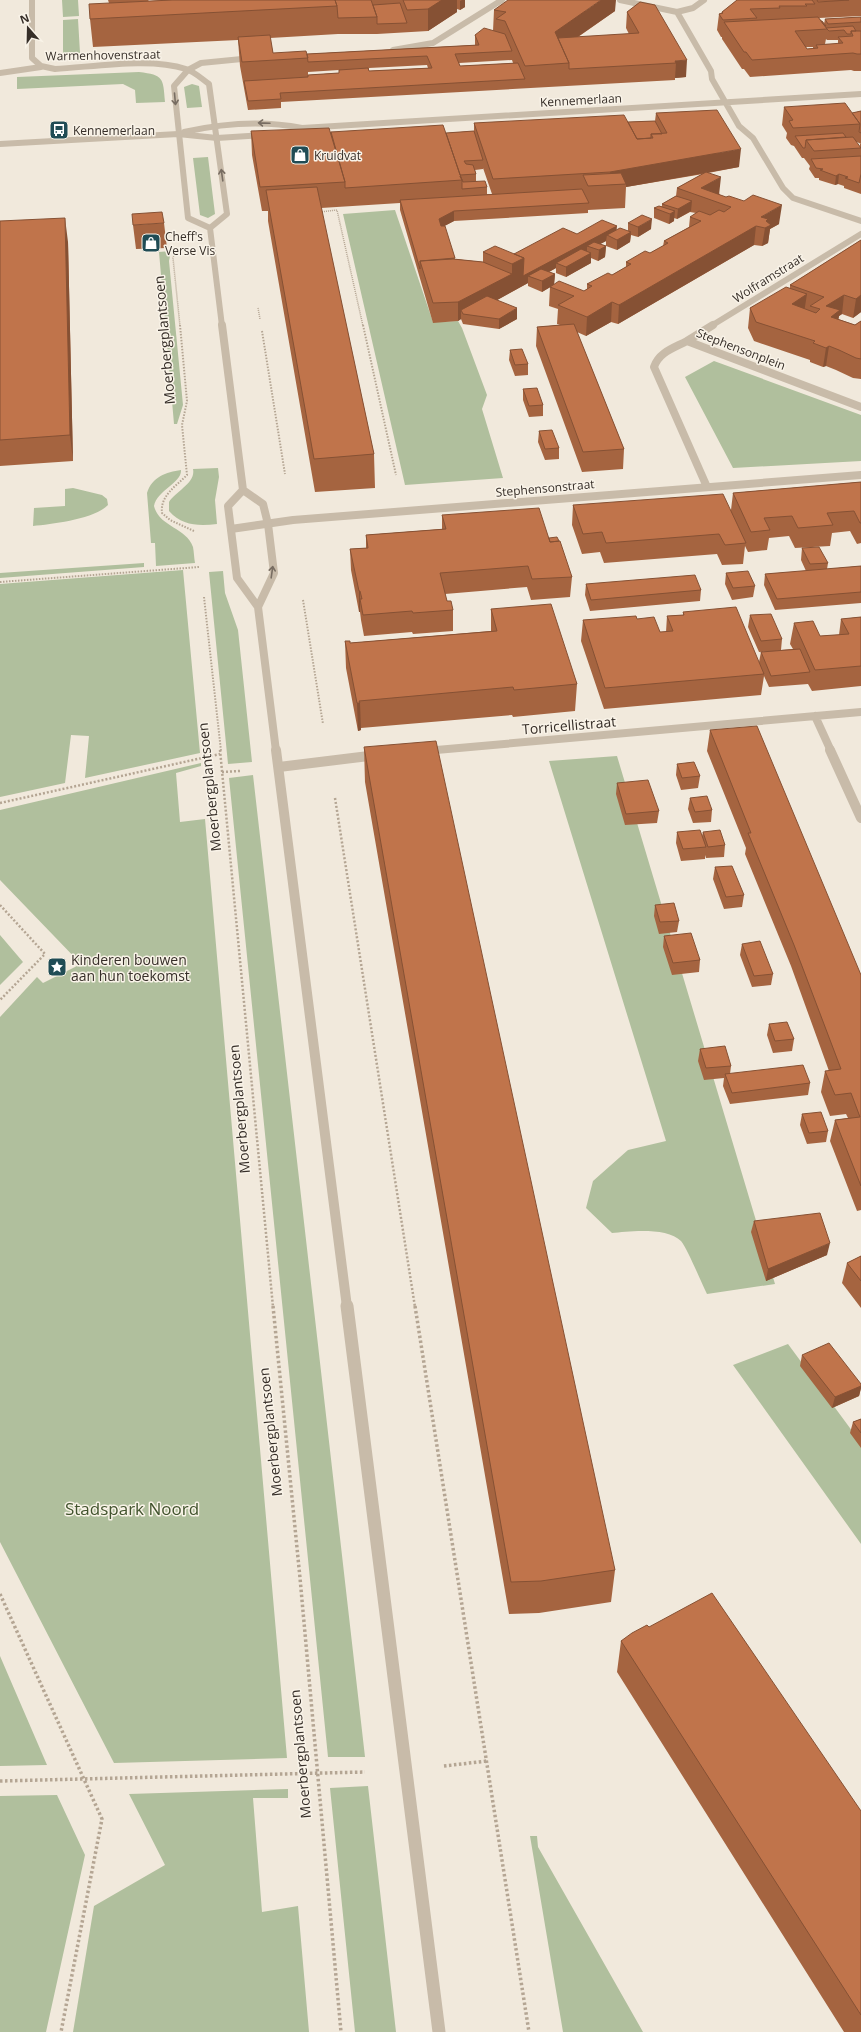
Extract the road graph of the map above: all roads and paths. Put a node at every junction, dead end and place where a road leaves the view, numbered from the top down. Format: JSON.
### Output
{"nodes":[{"id":1,"x":32,"y":0,"type":"edge"},
{"id":2,"x":502,"y":0,"type":"edge"},
{"id":3,"x":620,"y":0,"type":"edge"},
{"id":4,"x":704,"y":0,"type":"edge"},
{"id":5,"x":677,"y":12,"type":"junction"},
{"id":6,"x":385,"y":50,"type":"edge"},
{"id":7,"x":259,"y":58,"type":"edge"},
{"id":8,"x":41,"y":67,"type":"junction"},
{"id":9,"x":188,"y":70,"type":"junction"},
{"id":10,"x":0,"y":73,"type":"edge"},
{"id":11,"x":861,"y":94,"type":"edge"},
{"id":12,"x":725,"y":103,"type":"junction"},
{"id":13,"x":216,"y":124,"type":"junction"},
{"id":14,"x":302,"y":128,"type":"junction"},
{"id":15,"x":178,"y":134,"type":"junction"},
{"id":16,"x":279,"y":134,"type":"edge"},
{"id":17,"x":272,"y":135,"type":"edge"},
{"id":18,"x":217,"y":138,"type":"junction"},
{"id":19,"x":0,"y":144,"type":"edge"},
{"id":20,"x":315,"y":213,"type":"edge"},
{"id":21,"x":188,"y":218,"type":"junction"},
{"id":22,"x":861,"y":221,"type":"edge"},
{"id":23,"x":210,"y":228,"type":"junction"},
{"id":24,"x":861,"y":234,"type":"edge"},
{"id":25,"x":257,"y":300,"type":"dead end"},
{"id":26,"x":687,"y":341,"type":"junction"},
{"id":27,"x":861,"y":407,"type":"edge"},
{"id":28,"x":861,"y":475,"type":"edge"},
{"id":29,"x":707,"y":487,"type":"junction"},
{"id":30,"x":243,"y":490,"type":"junction"},
{"id":31,"x":404,"y":511,"type":"junction"},
{"id":32,"x":293,"y":520,"type":"junction"},
{"id":33,"x":268,"y":524,"type":"junction"},
{"id":34,"x":231,"y":529,"type":"junction"},
{"id":35,"x":197,"y":537,"type":"dead end"},
{"id":36,"x":202,"y":561,"type":"dead end"},
{"id":37,"x":236,"y":564,"type":"junction"},
{"id":38,"x":203,"y":567,"type":"junction"},
{"id":39,"x":0,"y":582,"type":"edge"},
{"id":40,"x":303,"y":598,"type":"dead end"},
{"id":41,"x":258,"y":607,"type":"junction"},
{"id":42,"x":861,"y":712,"type":"edge"},
{"id":43,"x":815,"y":716,"type":"junction"},
{"id":44,"x":419,"y":752,"type":"edge"},
{"id":45,"x":220,"y":754,"type":"junction"},
{"id":46,"x":387,"y":754,"type":"edge"},
{"id":47,"x":329,"y":761,"type":"junction"},
{"id":48,"x":279,"y":767,"type":"junction"},
{"id":49,"x":0,"y":803,"type":"edge"},
{"id":50,"x":861,"y":818,"type":"edge"},
{"id":51,"x":0,"y":905,"type":"edge"},
{"id":52,"x":0,"y":1000,"type":"edge"},
{"id":53,"x":0,"y":1594,"type":"edge"},
{"id":54,"x":487,"y":1761,"type":"junction"},
{"id":55,"x":406,"y":1770,"type":"junction"},
{"id":56,"x":317,"y":1774,"type":"junction"},
{"id":57,"x":85,"y":1780,"type":"junction"},
{"id":58,"x":0,"y":1781,"type":"edge"},
{"id":59,"x":61,"y":2032,"type":"edge"},
{"id":60,"x":341,"y":2032,"type":"edge"},
{"id":61,"x":439,"y":2032,"type":"edge"},
{"id":62,"x":529,"y":2032,"type":"edge"}],
"edges":[{"from":1,"to":8,"type":"street"},
{"from":2,"to":6,"type":"street"},
{"from":3,"to":5,"type":"street"},
{"from":4,"to":5,"type":"street"},
{"from":5,"to":12,"type":"street"},
{"from":7,"to":9,"type":"street"},
{"from":8,"to":9,"type":"street","name":"Warmenhovenstraat"},
{"from":8,"to":10,"type":"street","name":"Warmenhovenstraat"},
{"from":9,"to":13,"type":"street"},
{"from":9,"to":15,"type":"street","one_way":true},
{"from":11,"to":12,"type":"street","name":"Kennemerlaan"},
{"from":12,"to":14,"type":"street","name":"Kennemerlaan"},
{"from":12,"to":22,"type":"street"},
{"from":14,"to":13,"type":"street","name":"Kennemerlaan","one_way":true},
{"from":13,"to":15,"type":"street","name":"Kennemerlaan"},
{"from":13,"to":18,"type":"street"},
{"from":14,"to":16,"type":"street","name":"Kennemerlaan"},
{"from":15,"to":18,"type":"street","name":"Kennemerlaan"},
{"from":15,"to":19,"type":"street","name":"Kennemerlaan"},
{"from":15,"to":21,"type":"street"},
{"from":17,"to":18,"type":"street","name":"Kennemerlaan"},
{"from":23,"to":18,"type":"street","one_way":true},
{"from":20,"to":31,"type":"path"},
{"from":21,"to":23,"type":"street"},
{"from":21,"to":35,"type":"path","name":"Moerbergplantsoen"},
{"from":23,"to":30,"type":"street"},
{"from":24,"to":26,"type":"street","name":"Wolframstraat"},
{"from":25,"to":32,"type":"path"},
{"from":26,"to":27,"type":"street","name":"Stephensonplein"},
{"from":26,"to":29,"type":"street","name":"Stephensonplein"},
{"from":28,"to":29,"type":"street","name":"Stephensonstraat"},
{"from":29,"to":31,"type":"street","name":"Stephensonstraat"},
{"from":30,"to":33,"type":"street"},
{"from":30,"to":34,"type":"street"},
{"from":31,"to":32,"type":"street","name":"Stephensonstraat"},
{"from":32,"to":33,"type":"street","name":"Stephensonstraat"},
{"from":33,"to":34,"type":"street","name":"Stephensonstraat"},
{"from":41,"to":33,"type":"street","one_way":true},
{"from":34,"to":37,"type":"street"},
{"from":36,"to":38,"type":"path","name":"Moerbergplantsoen"},
{"from":37,"to":38,"type":"path"},
{"from":37,"to":41,"type":"street"},
{"from":38,"to":39,"type":"path"},
{"from":38,"to":45,"type":"path","name":"Moerbergplantsoen"},
{"from":40,"to":47,"type":"path"},
{"from":41,"to":48,"type":"street"},
{"from":42,"to":43,"type":"street","name":"Torricellistraat"},
{"from":43,"to":44,"type":"street","name":"Torricellistraat"},
{"from":43,"to":50,"type":"street"},
{"from":45,"to":49,"type":"path"},
{"from":45,"to":56,"type":"path","name":"Moerbergplantsoen"},
{"from":46,"to":47,"type":"street"},
{"from":47,"to":48,"type":"street"},
{"from":47,"to":54,"type":"path"},
{"from":48,"to":55,"type":"street"},
{"from":51,"to":52,"type":"path"},
{"from":53,"to":57,"type":"path"},
{"from":54,"to":55,"type":"path"},
{"from":54,"to":62,"type":"path"},
{"from":55,"to":56,"type":"path"},
{"from":55,"to":61,"type":"street"},
{"from":56,"to":57,"type":"path"},
{"from":56,"to":60,"type":"path","name":"Moerbergplantsoen"},
{"from":57,"to":58,"type":"path"},
{"from":57,"to":59,"type":"path"}]}
